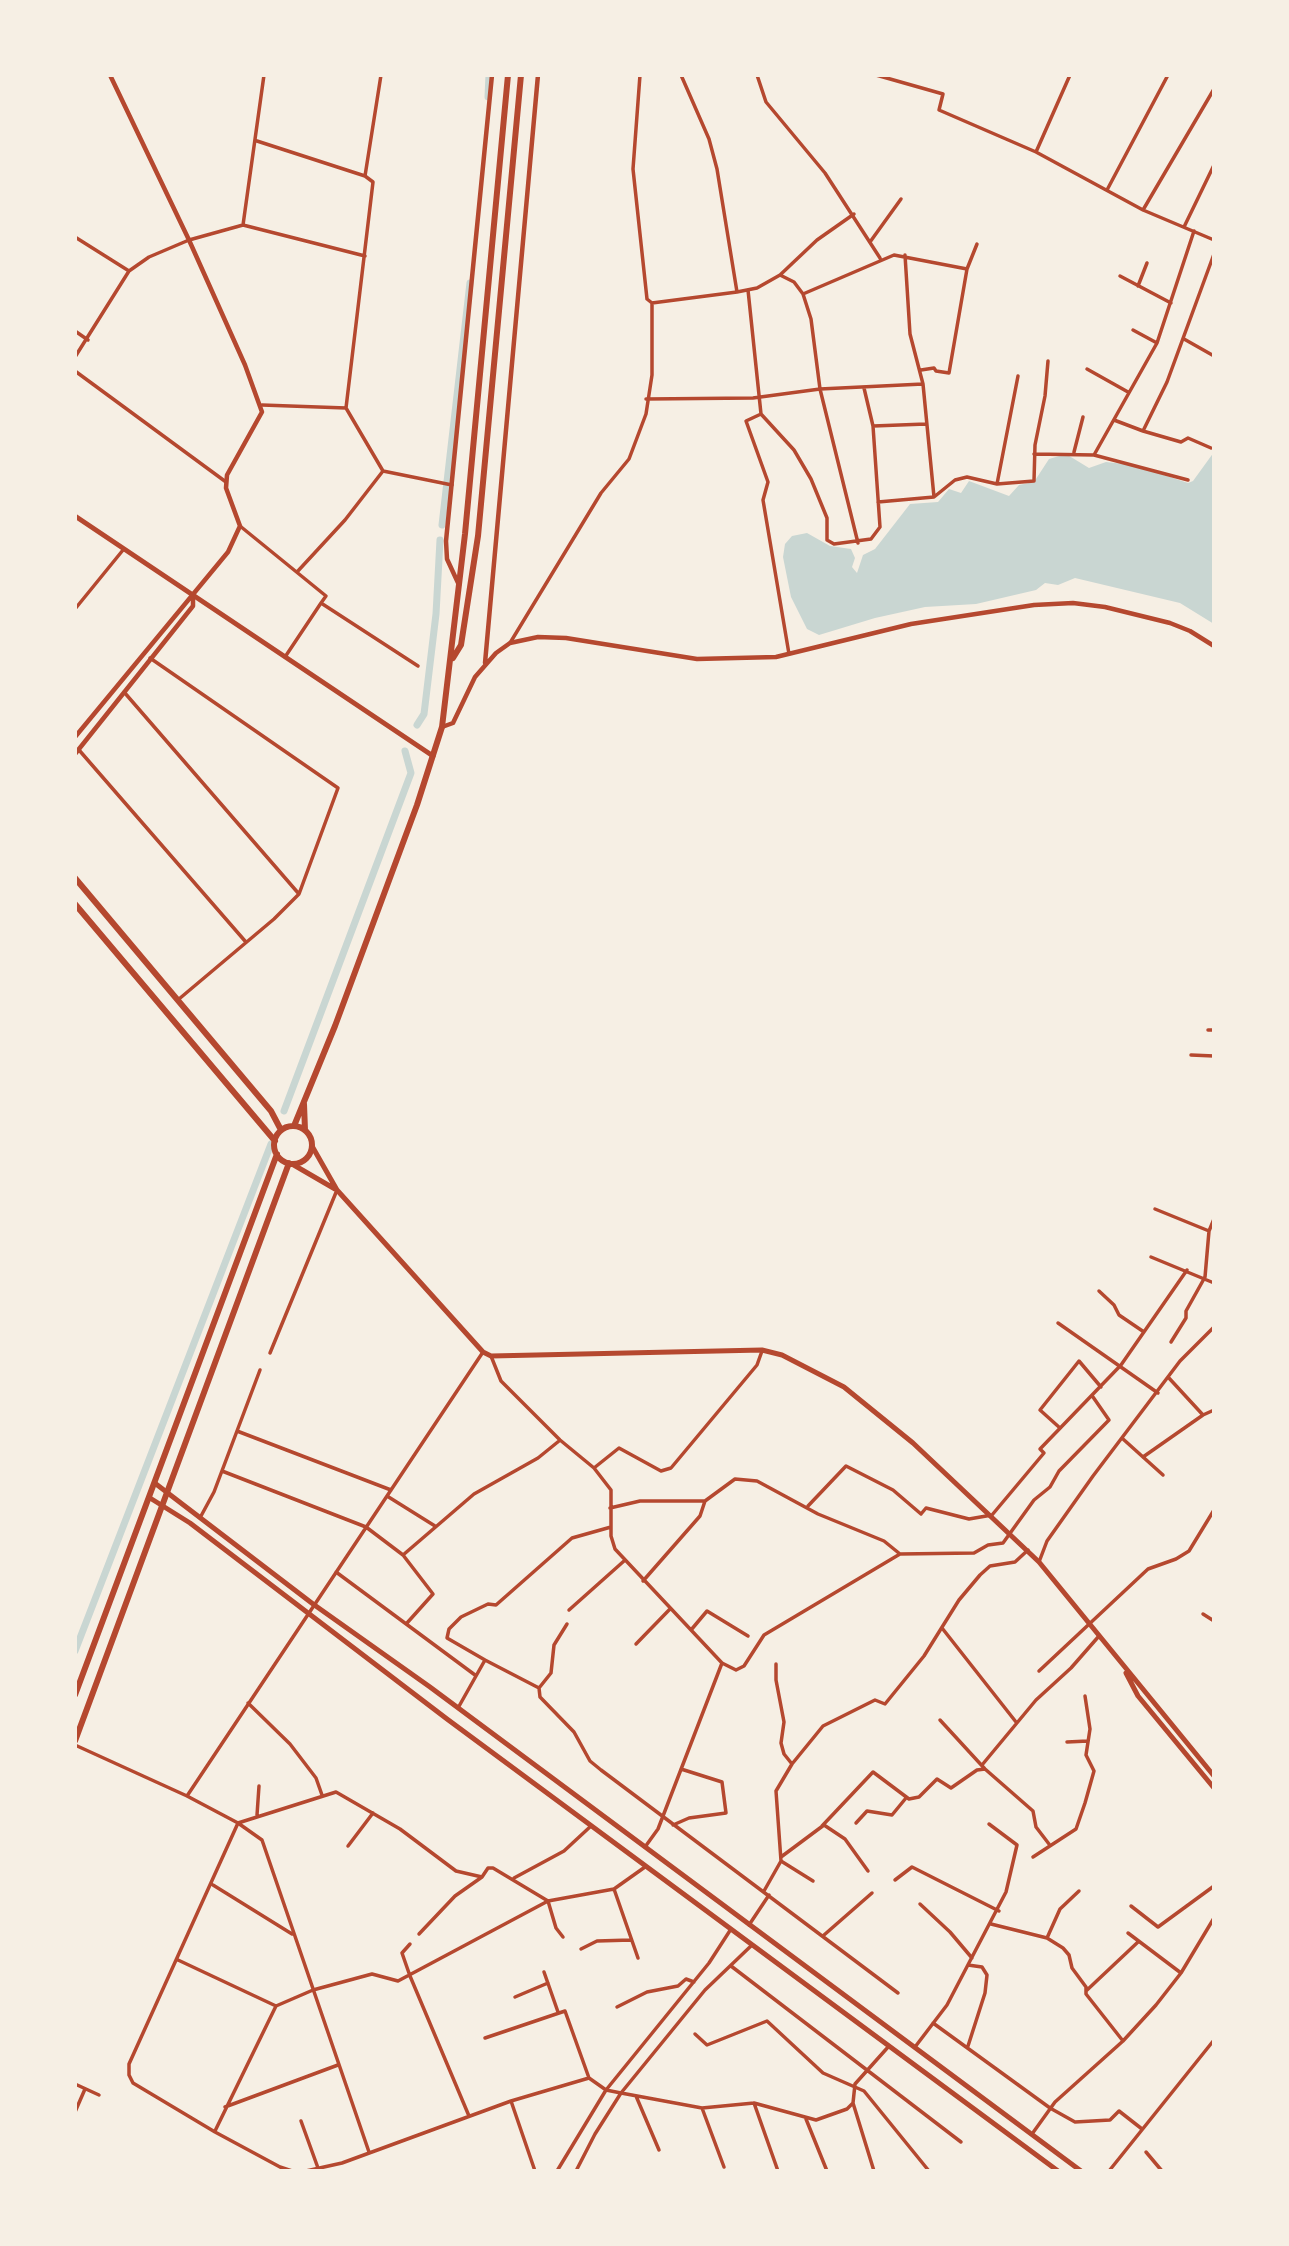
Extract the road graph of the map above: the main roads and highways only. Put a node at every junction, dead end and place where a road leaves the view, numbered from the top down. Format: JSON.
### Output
{"nodes":[{"id":1,"x":508,"y":75,"type":"edge"},
{"id":2,"x":521,"y":75,"type":"edge"},
{"id":3,"x":489,"y":282,"type":"junction"},
{"id":4,"x":502,"y":284,"type":"junction"},
{"id":5,"x":75,"y":516,"type":"edge"},
{"id":6,"x":452,"y":659,"type":"junction"},
{"id":7,"x":433,"y":755,"type":"junction"},
{"id":8,"x":75,"y":878,"type":"edge"},
{"id":9,"x":75,"y":904,"type":"edge"},
{"id":10,"x":304,"y":1099,"type":"junction"},
{"id":11,"x":294,"y":1126,"type":"junction"},
{"id":12,"x":281,"y":1130,"type":"junction"},
{"id":13,"x":305,"y":1130,"type":"junction"},
{"id":14,"x":275,"y":1141,"type":"junction"},
{"id":15,"x":312,"y":1146,"type":"junction"},
{"id":16,"x":277,"y":1154,"type":"junction"},
{"id":17,"x":290,"y":1164,"type":"junction"},
{"id":18,"x":337,"y":1190,"type":"junction"},
{"id":19,"x":156,"y":1484,"type":"junction"},
{"id":20,"x":169,"y":1491,"type":"junction"},
{"id":21,"x":150,"y":1498,"type":"junction"},
{"id":22,"x":164,"y":1504,"type":"junction"},
{"id":23,"x":1123,"y":1667,"type":"junction"},
{"id":24,"x":75,"y":1695,"type":"edge"},
{"id":25,"x":78,"y":1730,"type":"edge"},
{"id":26,"x":75,"y":1743,"type":"edge"},
{"id":27,"x":1214,"y":1776,"type":"edge"},
{"id":28,"x":1214,"y":1788,"type":"edge"},
{"id":29,"x":1058,"y":2171,"type":"edge"},
{"id":30,"x":1081,"y":2171,"type":"edge"}],
"edges":[{"from":1,"to":3,"type":"highway"},
{"from":2,"to":4,"type":"highway"},
{"from":3,"to":4,"type":"highway"},
{"from":3,"to":6,"type":"highway"},
{"from":4,"to":6,"type":"highway"},
{"from":5,"to":7,"type":"main road"},
{"from":6,"to":7,"type":"highway"},
{"from":7,"to":10,"type":"highway"},
{"from":8,"to":12,"type":"highway"},
{"from":9,"to":14,"type":"highway"},
{"from":10,"to":11,"type":"highway"},
{"from":10,"to":13,"type":"highway"},
{"from":11,"to":12,"type":"highway"},
{"from":11,"to":13,"type":"highway"},
{"from":12,"to":14,"type":"highway"},
{"from":13,"to":15,"type":"highway"},
{"from":14,"to":16,"type":"highway"},
{"from":15,"to":17,"type":"highway"},
{"from":15,"to":18,"type":"main road"},
{"from":16,"to":17,"type":"highway"},
{"from":16,"to":19,"type":"highway"},
{"from":17,"to":18,"type":"main road"},
{"from":17,"to":20,"type":"highway"},
{"from":18,"to":23,"type":"main road"},
{"from":19,"to":20,"type":"main road"},
{"from":19,"to":21,"type":"highway"},
{"from":20,"to":22,"type":"highway"},
{"from":20,"to":30,"type":"main road"},
{"from":21,"to":22,"type":"main road"},
{"from":21,"to":24,"type":"highway"},
{"from":22,"to":25,"type":"highway"},
{"from":22,"to":29,"type":"main road"},
{"from":23,"to":27,"type":"main road"},
{"from":23,"to":28,"type":"main road"},
{"from":25,"to":26,"type":"highway"}]}
